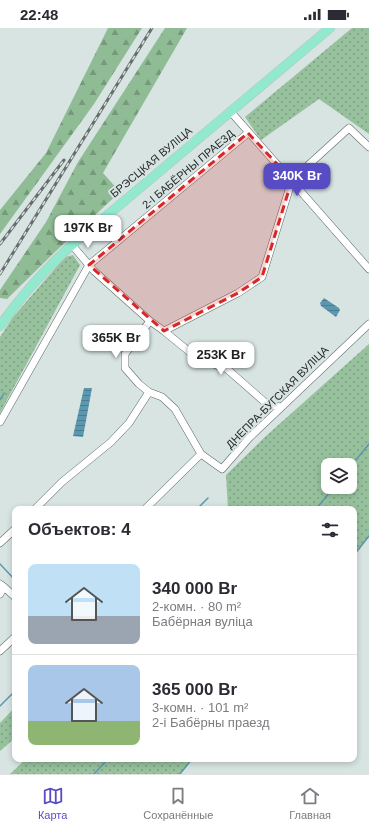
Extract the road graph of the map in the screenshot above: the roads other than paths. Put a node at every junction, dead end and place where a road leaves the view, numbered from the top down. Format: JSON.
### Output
{"nodes":[{"id":1,"x":330,"y":28,"type":"edge"},
{"id":2,"x":230,"y":111,"type":"junction"},
{"id":3,"x":248,"y":133,"type":"junction"},
{"id":4,"x":369,"y":147,"type":"edge"},
{"id":5,"x":292,"y":180,"type":"junction"},
{"id":6,"x":72,"y":245,"type":"junction"},
{"id":7,"x":89,"y":265,"type":"junction"},
{"id":8,"x":369,"y":270,"type":"edge"},
{"id":9,"x":150,"y":322,"type":"junction"},
{"id":10,"x":369,"y":324,"type":"edge"},
{"id":11,"x":0,"y":326,"type":"edge"},
{"id":12,"x":164,"y":331,"type":"junction"},
{"id":13,"x":149,"y":392,"type":"junction"},
{"id":14,"x":281,"y":407,"type":"junction"},
{"id":15,"x":0,"y":422,"type":"edge"},
{"id":16,"x":201,"y":454,"type":"junction"},
{"id":17,"x":38,"y":506,"type":"edge"},
{"id":18,"x":148,"y":506,"type":"edge"},
{"id":19,"x":12,"y":532,"type":"edge"},
{"id":20,"x":0,"y":544,"type":"edge"},
{"id":21,"x":1,"y":588,"type":"edge"},
{"id":22,"x":12,"y":596,"type":"edge"},
{"id":23,"x":12,"y":640,"type":"edge"},
{"id":24,"x":0,"y":651,"type":"edge"}],
"edges":[{"from":1,"to":2,"type":"main road","name":"БРЭСЦКАЯ ВУЛІЦА"},
{"from":2,"to":3,"type":"street"},
{"from":2,"to":6,"type":"main road","name":"БРЭСЦКАЯ ВУЛІЦА"},
{"from":3,"to":5,"type":"street"},
{"from":3,"to":7,"type":"street","name":"2-І БАБЁРНЫ ПРАЕЗД"},
{"from":4,"to":5,"type":"street"},
{"from":5,"to":8,"type":"street"},
{"from":5,"to":12,"type":"street"},
{"from":6,"to":7,"type":"street"},
{"from":6,"to":11,"type":"main road","name":"БРЭСЦКАЯ ВУЛІЦА"},
{"from":7,"to":9,"type":"street"},
{"from":7,"to":15,"type":"street"},
{"from":9,"to":12,"type":"street"},
{"from":9,"to":13,"type":"street"},
{"from":10,"to":14,"type":"street","name":"ДНЕПРА-БУГСКАЯ ВУЛІЦА"},
{"from":12,"to":14,"type":"street"},
{"from":13,"to":16,"type":"street","name":"ДНЕПРА-БУГСКАЯ ВУЛІЦА"},
{"from":13,"to":17,"type":"street"},
{"from":14,"to":16,"type":"street","name":"ДНЕПРА-БУГСКАЯ ВУЛІЦА"},
{"from":16,"to":18,"type":"street"},
{"from":19,"to":20,"type":"street"},
{"from":21,"to":22,"type":"street"},
{"from":23,"to":24,"type":"street"}]}
